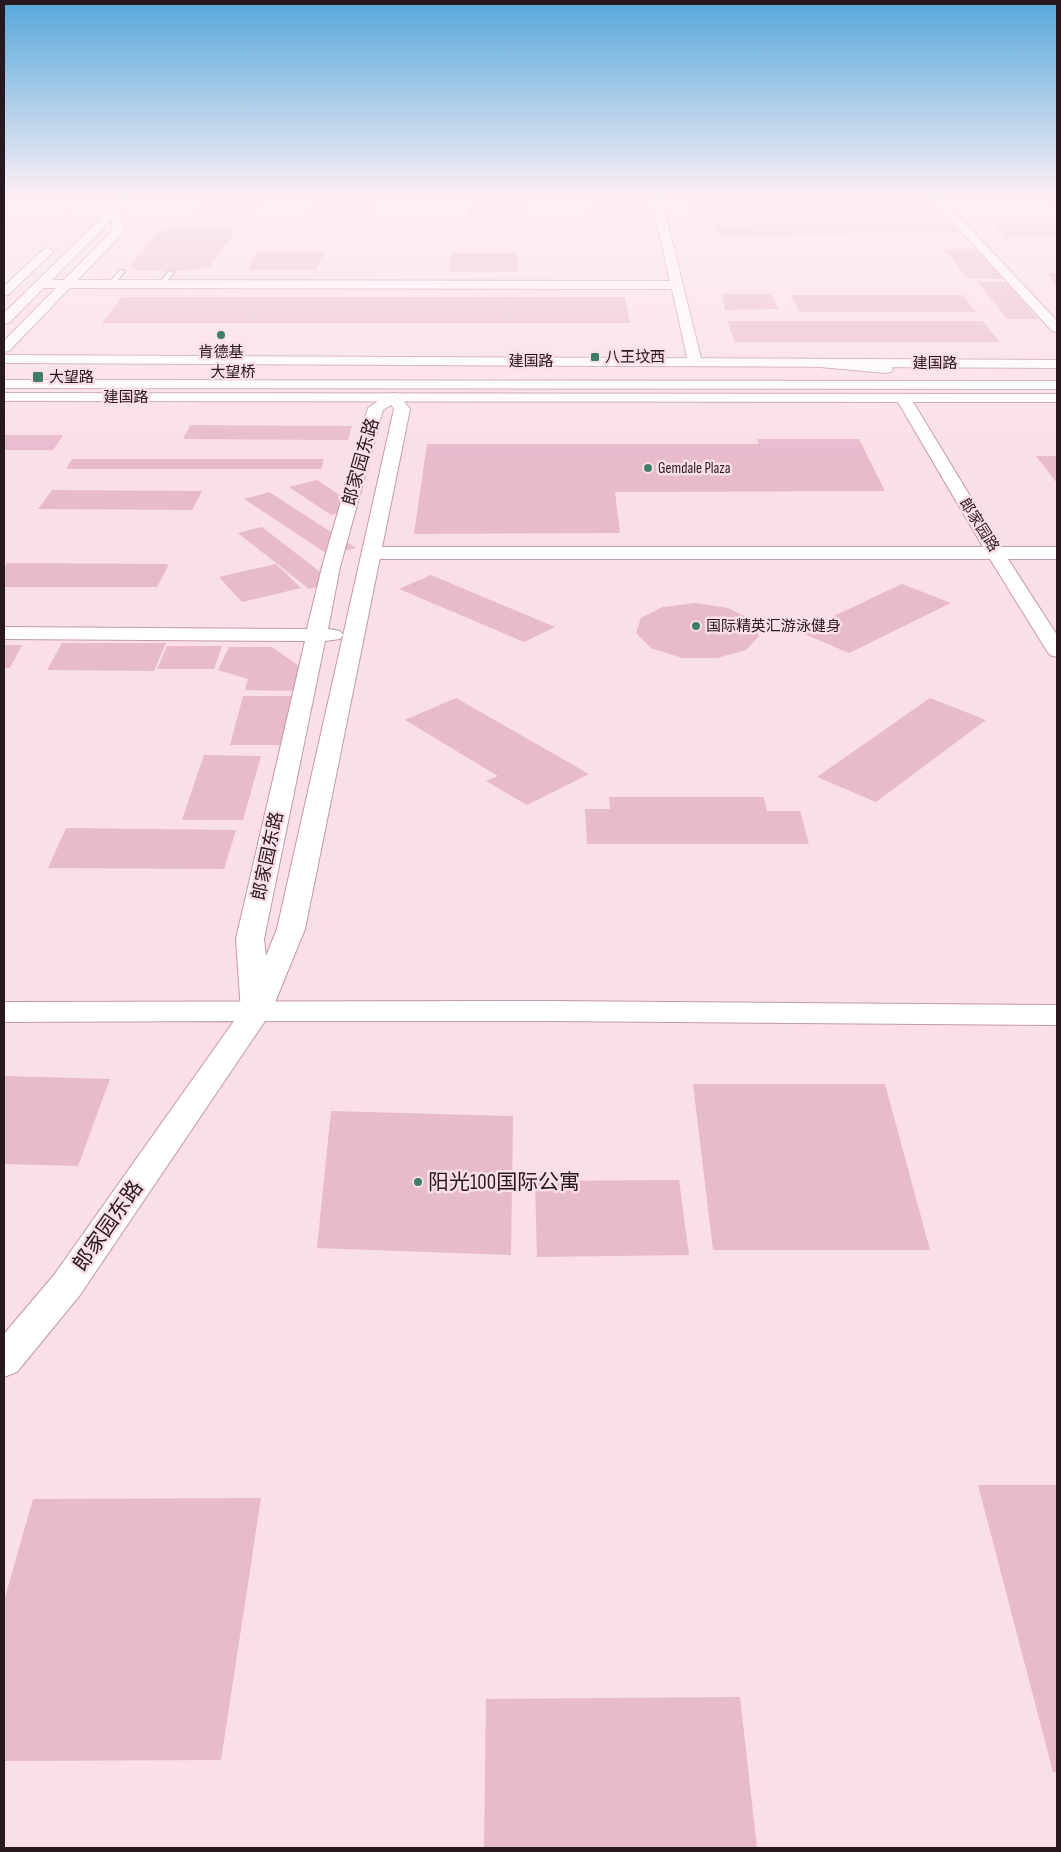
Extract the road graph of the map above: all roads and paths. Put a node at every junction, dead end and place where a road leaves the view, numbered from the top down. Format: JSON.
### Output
{"nodes":[{"id":1,"x":14,"y":282,"type":"edge"},
{"id":2,"x":1015,"y":282,"type":"edge"},
{"id":3,"x":41,"y":284,"type":"joint"},
{"id":4,"x":66,"y":284,"type":"junction"},
{"id":5,"x":111,"y":284,"type":"joint"},
{"id":6,"x":162,"y":284,"type":"joint"},
{"id":7,"x":678,"y":285,"type":"joint"},
{"id":8,"x":4,"y":292,"type":"edge"},
{"id":9,"x":4,"y":320,"type":"edge"},
{"id":10,"x":1057,"y":328,"type":"edge"},
{"id":11,"x":4,"y":348,"type":"edge"},
{"id":12,"x":4,"y":359,"type":"edge"},
{"id":13,"x":695,"y":362,"type":"junction"},
{"id":14,"x":814,"y":363,"type":"junction"},
{"id":15,"x":1057,"y":364,"type":"edge"},
{"id":16,"x":4,"y":372,"type":"edge"},
{"id":17,"x":934,"y":374,"type":"junction"},
{"id":18,"x":1057,"y":374,"type":"edge"},
{"id":19,"x":462,"y":379,"type":"junction"},
{"id":20,"x":4,"y":384,"type":"edge"},
{"id":21,"x":958,"y":385,"type":"junction"},
{"id":22,"x":1057,"y":385,"type":"edge"},
{"id":23,"x":4,"y":397,"type":"edge"},
{"id":24,"x":392,"y":397,"type":"junction"},
{"id":25,"x":812,"y":398,"type":"junction"},
{"id":26,"x":903,"y":398,"type":"junction"},
{"id":27,"x":1057,"y":398,"type":"edge"},
{"id":28,"x":372,"y":553,"type":"junction"},
{"id":29,"x":997,"y":553,"type":"junction"},
{"id":30,"x":1057,"y":553,"type":"edge"},
{"id":31,"x":4,"y":634,"type":"edge"},
{"id":32,"x":316,"y":635,"type":"junction"},
{"id":33,"x":354,"y":636,"type":"junction"},
{"id":34,"x":1057,"y":652,"type":"edge"},
{"id":35,"x":4,"y":1012,"type":"edge"},
{"id":36,"x":256,"y":1012,"type":"junction"},
{"id":37,"x":1057,"y":1015,"type":"edge"},
{"id":38,"x":4,"y":1361,"type":"edge"}],
"edges":[{"from":1,"to":8,"type":"main road"},
{"from":2,"to":10,"type":"main road"},
{"from":3,"to":4,"type":"main road"},
{"from":3,"to":9,"type":"main road"},
{"from":4,"to":5,"type":"main road"},
{"from":4,"to":11,"type":"main road"},
{"from":5,"to":6,"type":"main road"},
{"from":6,"to":7,"type":"main road"},
{"from":7,"to":13,"type":"main road"},
{"from":12,"to":13,"type":"main road","name":"建国路"},
{"from":13,"to":14,"type":"main road","name":"建国路"},
{"from":14,"to":15,"type":"main road","name":"建国路"},
{"from":14,"to":17,"type":"main road"},
{"from":16,"to":19,"type":"main road","name":"大望桥"},
{"from":17,"to":18,"type":"main road","name":"建国路"},
{"from":17,"to":19,"type":"main road","name":"建国路"},
{"from":19,"to":20,"type":"main road","name":"大望桥"},
{"from":19,"to":21,"type":"main road","name":"建国路"},
{"from":21,"to":22,"type":"main road","name":"建国路"},
{"from":21,"to":25,"type":"main road"},
{"from":23,"to":24,"type":"main road","name":"建国路"},
{"from":24,"to":25,"type":"main road","name":"建国路"},
{"from":24,"to":28,"type":"main road","name":"郎家园东路"},
{"from":24,"to":32,"type":"main road","name":"郎家园东路"},
{"from":25,"to":26,"type":"main road","name":"建国路"},
{"from":26,"to":27,"type":"main road","name":"建国路"},
{"from":26,"to":29,"type":"main road","name":"郎家园路"},
{"from":28,"to":29,"type":"main road"},
{"from":28,"to":33,"type":"main road","name":"郎家园东路"},
{"from":29,"to":30,"type":"main road"},
{"from":29,"to":34,"type":"main road","name":"郎家园路"},
{"from":31,"to":32,"type":"main road"},
{"from":32,"to":33,"type":"main road"},
{"from":32,"to":36,"type":"main road","name":"郎家园东路"},
{"from":33,"to":36,"type":"main road","name":"郎家园东路"},
{"from":35,"to":36,"type":"main road"},
{"from":36,"to":37,"type":"main road"},
{"from":36,"to":38,"type":"main road","name":"郎家园东路"}]}
